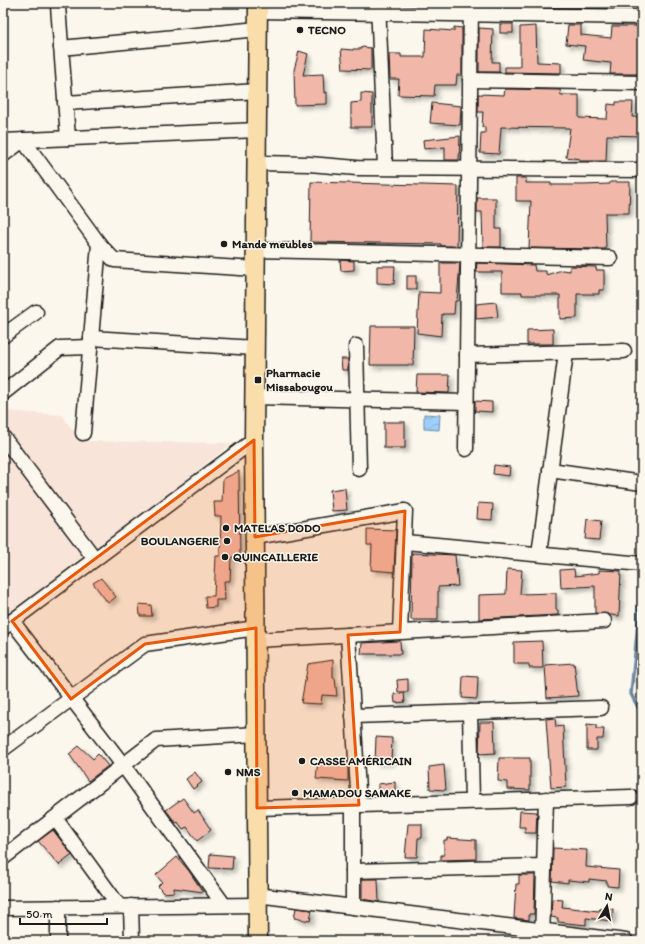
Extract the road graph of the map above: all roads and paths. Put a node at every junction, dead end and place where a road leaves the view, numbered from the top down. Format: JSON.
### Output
{"nodes":[{"id":1,"x":58,"y":6,"type":"dead end"},
{"id":2,"x":258,"y":7,"type":"edge"},
{"id":3,"x":378,"y":8,"type":"edge"},
{"id":4,"x":471,"y":9,"type":"edge"},
{"id":5,"x":642,"y":17,"type":"edge"},
{"id":6,"x":258,"y":30,"type":"junction"},
{"id":7,"x":61,"y":48,"type":"junction"},
{"id":8,"x":470,"y":80,"type":"junction"},
{"id":9,"x":642,"y":83,"type":"edge"},
{"id":10,"x":258,"y":91,"type":"junction"},
{"id":11,"x":65,"y":103,"type":"junction"},
{"id":12,"x":258,"y":130,"type":"junction"},
{"id":13,"x":68,"y":138,"type":"junction"},
{"id":14,"x":23,"y":140,"type":"junction"},
{"id":15,"x":3,"y":141,"type":"edge"},
{"id":16,"x":3,"y":155,"type":"edge"},
{"id":17,"x":257,"y":163,"type":"junction"},
{"id":18,"x":385,"y":168,"type":"junction"},
{"id":19,"x":469,"y":169,"type":"junction"},
{"id":20,"x":642,"y":170,"type":"edge"},
{"id":21,"x":99,"y":244,"type":"junction"},
{"id":22,"x":256,"y":250,"type":"junction"},
{"id":23,"x":468,"y":255,"type":"junction"},
{"id":24,"x":610,"y":258,"type":"dead end"},
{"id":25,"x":256,"y":269,"type":"junction"},
{"id":26,"x":36,"y":312,"type":"dead end"},
{"id":27,"x":3,"y":336,"type":"edge"},
{"id":28,"x":91,"y":343,"type":"junction"},
{"id":29,"x":356,"y":346,"type":"dead end"},
{"id":30,"x":255,"y":348,"type":"junction"},
{"id":31,"x":624,"y":351,"type":"dead end"},
{"id":32,"x":566,"y":353,"type":"junction"},
{"id":33,"x":466,"y":355,"type":"junction"},
{"id":34,"x":3,"y":393,"type":"edge"},
{"id":35,"x":254,"y":397,"type":"junction"},
{"id":36,"x":357,"y":399,"type":"junction"},
{"id":37,"x":466,"y":402,"type":"junction"},
{"id":38,"x":83,"y":433,"type":"dead end"},
{"id":39,"x":3,"y":437,"type":"edge"},
{"id":40,"x":254,"y":440,"type":"junction"},
{"id":41,"x":466,"y":449,"type":"dead end"},
{"id":42,"x":359,"y":469,"type":"dead end"},
{"id":43,"x":550,"y":470,"type":"junction"},
{"id":44,"x":642,"y":483,"type":"edge"},
{"id":45,"x":255,"y":537,"type":"junction"},
{"id":46,"x":405,"y":542,"type":"junction"},
{"id":47,"x":539,"y":554,"type":"junction"},
{"id":48,"x":95,"y":559,"type":"junction"},
{"id":49,"x":636,"y":563,"type":"edge"},
{"id":50,"x":604,"y":621,"type":"dead end"},
{"id":51,"x":8,"y":624,"type":"edge"},
{"id":52,"x":400,"y":632,"type":"junction"},
{"id":53,"x":256,"y":634,"type":"junction"},
{"id":54,"x":348,"y":635,"type":"junction"},
{"id":55,"x":71,"y":699,"type":"junction"},
{"id":56,"x":601,"y":708,"type":"dead end"},
{"id":57,"x":470,"y":712,"type":"junction"},
{"id":58,"x":353,"y":716,"type":"junction"},
{"id":59,"x":257,"y":734,"type":"junction"},
{"id":60,"x":3,"y":749,"type":"edge"},
{"id":61,"x":123,"y":765,"type":"junction"},
{"id":62,"x":631,"y":797,"type":"dead end"},
{"id":63,"x":546,"y":799,"type":"junction"},
{"id":64,"x":472,"y":801,"type":"junction"},
{"id":65,"x":356,"y":805,"type":"junction"},
{"id":66,"x":257,"y":808,"type":"junction"},
{"id":67,"x":55,"y":818,"type":"junction"},
{"id":68,"x":3,"y":858,"type":"edge"},
{"id":69,"x":543,"y":866,"type":"junction"},
{"id":70,"x":354,"y":871,"type":"junction"},
{"id":71,"x":257,"y":900,"type":"junction"},
{"id":72,"x":224,"y":905,"type":"junction"},
{"id":73,"x":125,"y":906,"type":"junction"},
{"id":74,"x":58,"y":907,"type":"junction"},
{"id":75,"x":354,"y":907,"type":"junction"},
{"id":76,"x":3,"y":908,"type":"edge"},
{"id":77,"x":541,"y":936,"type":"edge"},
{"id":78,"x":58,"y":941,"type":"edge"},
{"id":79,"x":132,"y":941,"type":"edge"},
{"id":80,"x":258,"y":941,"type":"edge"},
{"id":81,"x":626,"y":941,"type":"edge"}],
"edges":[{"from":1,"to":7,"type":"street"},
{"from":2,"to":3,"type":"street"},
{"from":2,"to":6,"type":"main road"},
{"from":3,"to":4,"type":"street"},
{"from":3,"to":18,"type":"street"},
{"from":4,"to":5,"type":"street"},
{"from":4,"to":8,"type":"street"},
{"from":6,"to":7,"type":"street"},
{"from":6,"to":10,"type":"main road"},
{"from":7,"to":11,"type":"street"},
{"from":8,"to":9,"type":"street"},
{"from":8,"to":19,"type":"street"},
{"from":10,"to":11,"type":"street"},
{"from":10,"to":12,"type":"main road"},
{"from":11,"to":13,"type":"street"},
{"from":12,"to":13,"type":"street"},
{"from":12,"to":17,"type":"main road"},
{"from":13,"to":14,"type":"street"},
{"from":14,"to":15,"type":"street"},
{"from":14,"to":16,"type":"street"},
{"from":14,"to":21,"type":"street"},
{"from":17,"to":18,"type":"street"},
{"from":17,"to":22,"type":"main road"},
{"from":18,"to":19,"type":"street"},
{"from":19,"to":20,"type":"street"},
{"from":19,"to":23,"type":"street"},
{"from":21,"to":25,"type":"street"},
{"from":21,"to":28,"type":"street"},
{"from":22,"to":23,"type":"street"},
{"from":22,"to":25,"type":"main road"},
{"from":23,"to":24,"type":"street"},
{"from":23,"to":33,"type":"street"},
{"from":25,"to":30,"type":"main road"},
{"from":26,"to":27,"type":"street"},
{"from":28,"to":30,"type":"street"},
{"from":28,"to":34,"type":"street"},
{"from":28,"to":38,"type":"street"},
{"from":29,"to":36,"type":"street"},
{"from":30,"to":35,"type":"main road"},
{"from":31,"to":32,"type":"street"},
{"from":32,"to":33,"type":"street"},
{"from":32,"to":43,"type":"street"},
{"from":33,"to":37,"type":"street"},
{"from":35,"to":36,"type":"street"},
{"from":35,"to":40,"type":"main road"},
{"from":36,"to":37,"type":"street"},
{"from":36,"to":42,"type":"street"},
{"from":37,"to":41,"type":"street"},
{"from":39,"to":48,"type":"street"},
{"from":40,"to":45,"type":"main road"},
{"from":40,"to":48,"type":"street"},
{"from":43,"to":44,"type":"street"},
{"from":43,"to":47,"type":"street"},
{"from":45,"to":46,"type":"street"},
{"from":45,"to":53,"type":"main road"},
{"from":46,"to":47,"type":"street"},
{"from":46,"to":52,"type":"street"},
{"from":47,"to":49,"type":"street"},
{"from":48,"to":51,"type":"street"},
{"from":50,"to":52,"type":"street"},
{"from":51,"to":55,"type":"street"},
{"from":52,"to":54,"type":"street"},
{"from":53,"to":54,"type":"street"},
{"from":53,"to":55,"type":"street"},
{"from":53,"to":59,"type":"main road"},
{"from":54,"to":58,"type":"street"},
{"from":55,"to":60,"type":"street"},
{"from":55,"to":61,"type":"street"},
{"from":56,"to":57,"type":"street"},
{"from":57,"to":58,"type":"street"},
{"from":57,"to":64,"type":"street"},
{"from":58,"to":65,"type":"street"},
{"from":59,"to":61,"type":"street"},
{"from":59,"to":66,"type":"main road"},
{"from":61,"to":67,"type":"street"},
{"from":61,"to":72,"type":"street"},
{"from":62,"to":63,"type":"street"},
{"from":63,"to":64,"type":"street"},
{"from":63,"to":69,"type":"street"},
{"from":64,"to":65,"type":"street"},
{"from":65,"to":66,"type":"street"},
{"from":65,"to":70,"type":"street"},
{"from":66,"to":71,"type":"main road"},
{"from":67,"to":68,"type":"street"},
{"from":67,"to":73,"type":"street"},
{"from":69,"to":70,"type":"street"},
{"from":69,"to":77,"type":"street"},
{"from":70,"to":75,"type":"street"},
{"from":71,"to":72,"type":"street"},
{"from":71,"to":75,"type":"street"},
{"from":71,"to":80,"type":"main road"},
{"from":72,"to":73,"type":"street"},
{"from":73,"to":74,"type":"street"},
{"from":73,"to":79,"type":"street"},
{"from":74,"to":76,"type":"street"},
{"from":74,"to":78,"type":"street"},
{"from":75,"to":77,"type":"street"},
{"from":77,"to":81,"type":"street"}]}
